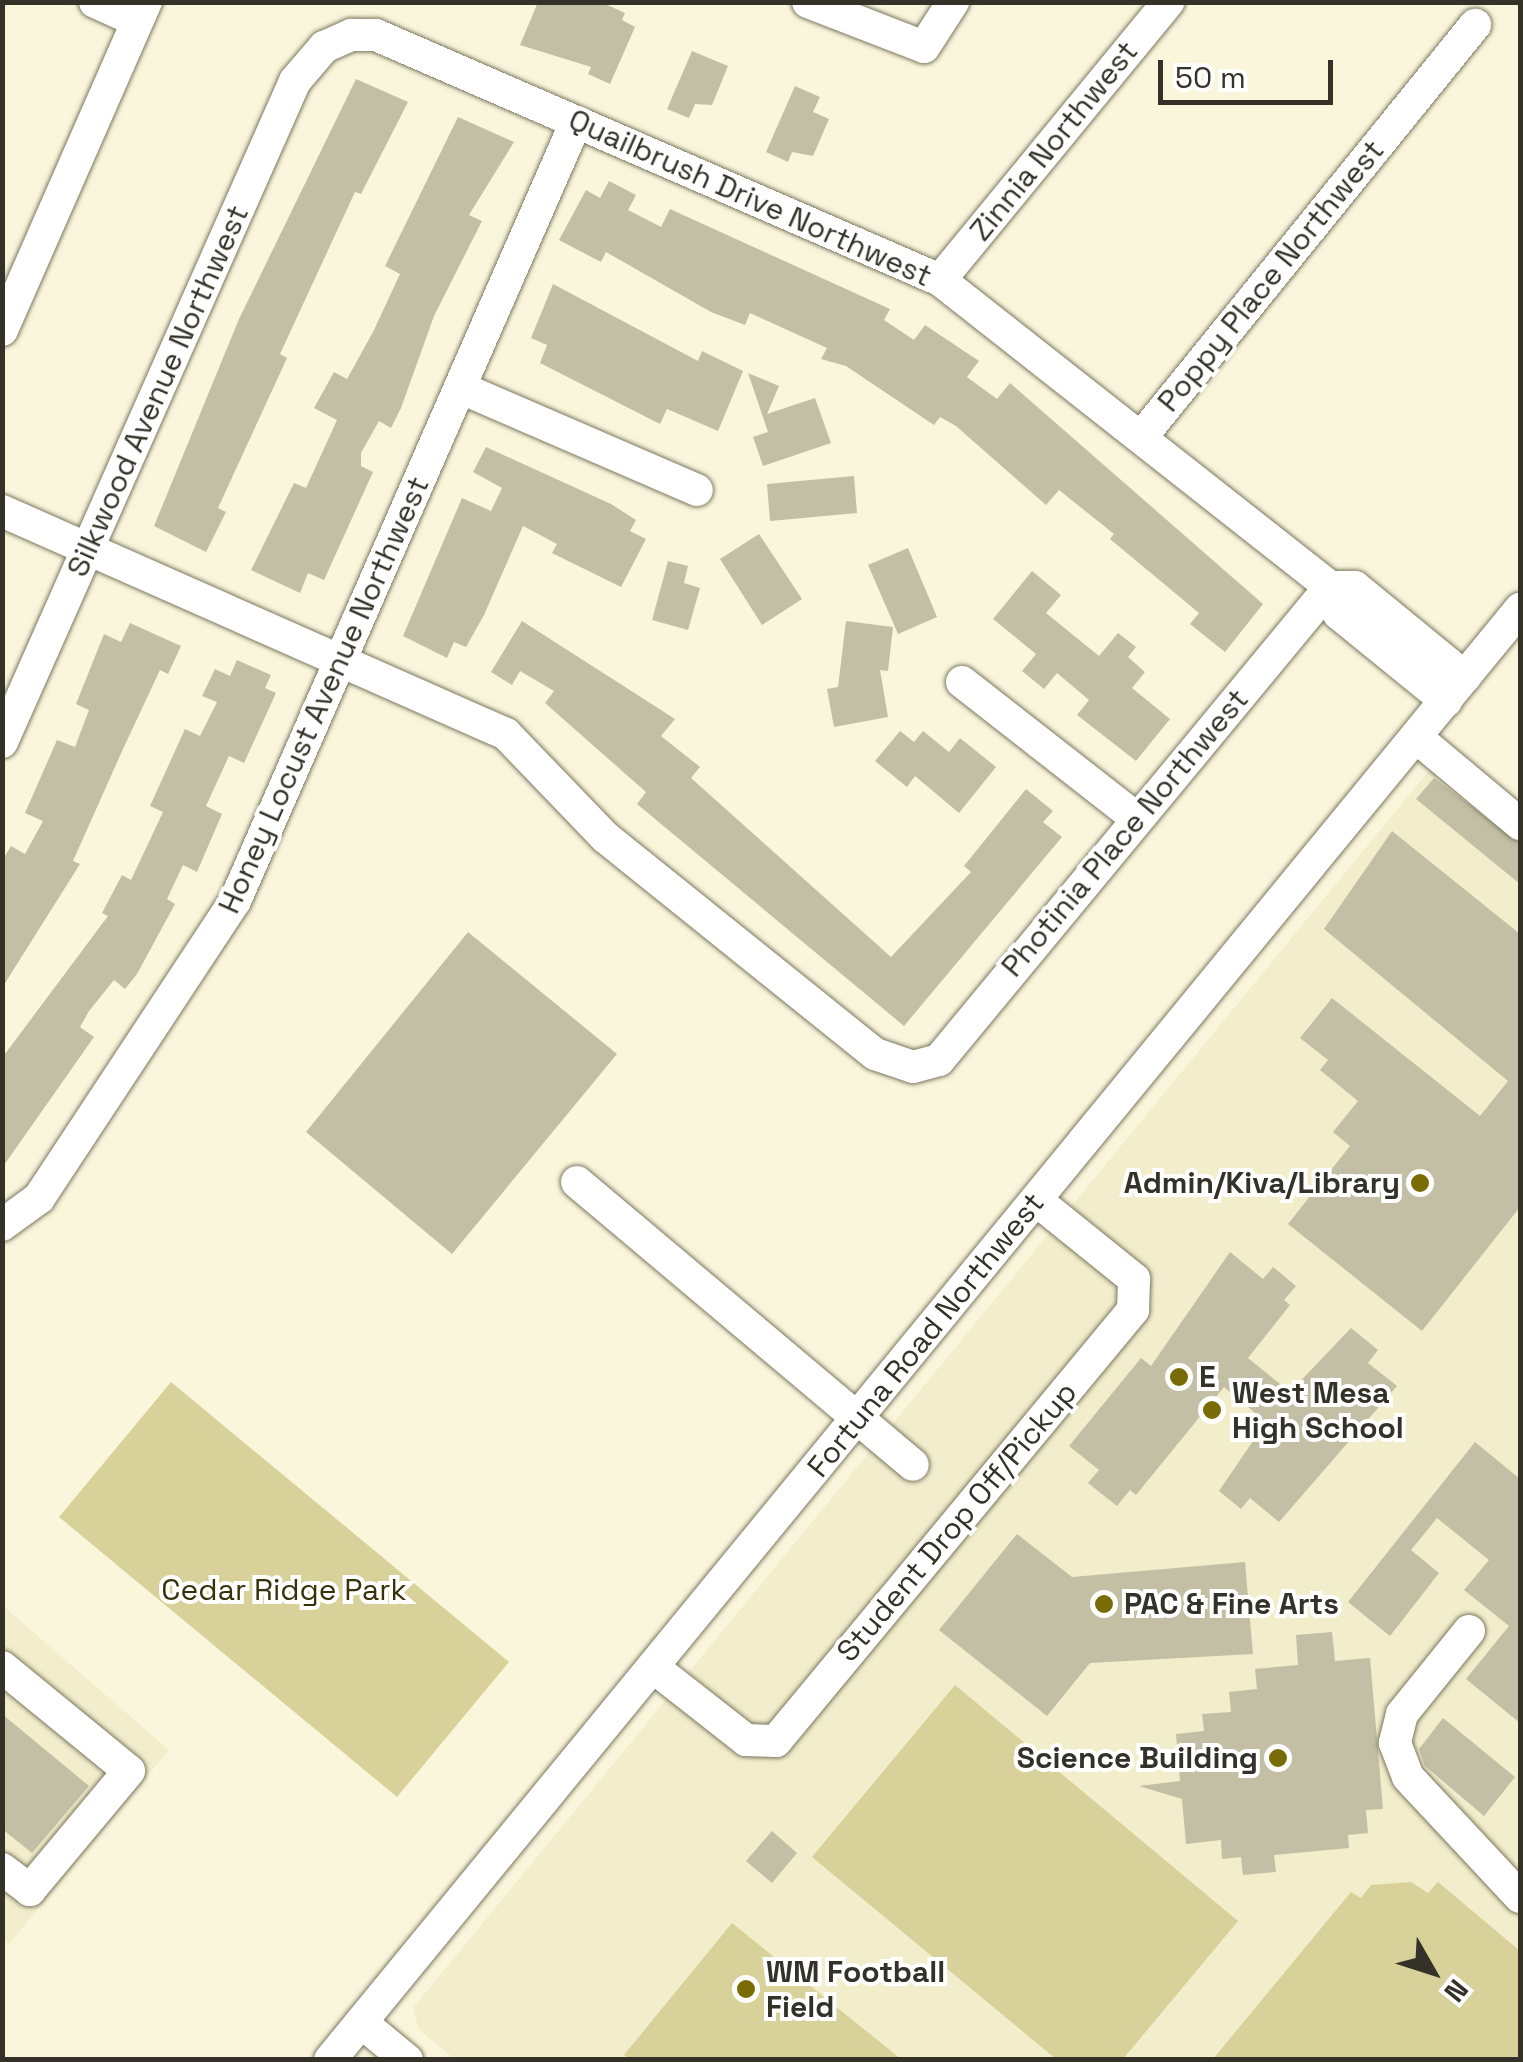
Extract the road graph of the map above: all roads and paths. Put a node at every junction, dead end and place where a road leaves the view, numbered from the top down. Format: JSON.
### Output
{"nodes":[{"id":1,"x":94,"y":2,"type":"edge"},
{"id":2,"x":808,"y":2,"type":"edge"},
{"id":3,"x":952,"y":2,"type":"edge"},
{"id":4,"x":1168,"y":2,"type":"edge"},
{"id":5,"x":142,"y":12,"type":"edge"},
{"id":6,"x":1474,"y":25,"type":"dead end"},
{"id":7,"x":324,"y":47,"type":"joint"},
{"id":8,"x":576,"y":122,"type":"junction"},
{"id":9,"x":940,"y":280,"type":"junction"},
{"id":10,"x":2,"y":330,"type":"edge"},
{"id":11,"x":461,"y":388,"type":"junction"},
{"id":12,"x":1143,"y":435,"type":"junction"},
{"id":13,"x":696,"y":490,"type":"dead end"},
{"id":14,"x":2,"y":511,"type":"edge"},
{"id":15,"x":88,"y":552,"type":"junction"},
{"id":16,"x":1330,"y":587,"type":"junction"},
{"id":17,"x":1520,"y":609,"type":"edge"},
{"id":18,"x":340,"y":660,"type":"junction"},
{"id":19,"x":962,"y":682,"type":"dead end"},
{"id":20,"x":1455,"y":689,"type":"junction"},
{"id":21,"x":1416,"y":737,"type":"junction"},
{"id":22,"x":2,"y":742,"type":"edge"},
{"id":23,"x":1136,"y":818,"type":"junction"},
{"id":24,"x":1520,"y":824,"type":"edge"},
{"id":25,"x":577,"y":1182,"type":"dead end"},
{"id":26,"x":1036,"y":1200,"type":"junction"},
{"id":27,"x":2,"y":1226,"type":"edge"},
{"id":28,"x":856,"y":1420,"type":"junction"},
{"id":29,"x":914,"y":1465,"type":"dead end"},
{"id":30,"x":1469,"y":1632,"type":"dead end"},
{"id":31,"x":2,"y":1667,"type":"edge"},
{"id":32,"x":653,"y":1667,"type":"junction"},
{"id":33,"x":2,"y":1869,"type":"edge"},
{"id":34,"x":1520,"y":1898,"type":"edge"},
{"id":35,"x":361,"y":2022,"type":"junction"},
{"id":36,"x":330,"y":2060,"type":"edge"},
{"id":37,"x":407,"y":2060,"type":"edge"}],
"edges":[{"from":1,"to":5,"type":"street"},
{"from":2,"to":3,"type":"street"},
{"from":4,"to":9,"type":"street","name":"Zinnia Northwest"},
{"from":5,"to":10,"type":"street"},
{"from":6,"to":12,"type":"street","name":"Poppy Place Northwest"},
{"from":7,"to":8,"type":"street","name":"Quailbrush Drive Northwest"},
{"from":7,"to":15,"type":"street","name":"Silkwood Avenue Northwest"},
{"from":8,"to":9,"type":"street","name":"Quailbrush Drive Northwest"},
{"from":8,"to":11,"type":"street","name":"Honey Locust Avenue Northwest"},
{"from":9,"to":12,"type":"street","name":"Quailbrush Drive Northwest"},
{"from":11,"to":13,"type":"street"},
{"from":11,"to":18,"type":"street","name":"Honey Locust Avenue Northwest"},
{"from":12,"to":16,"type":"street","name":"Quailbrush Drive Northwest"},
{"from":14,"to":15,"type":"street"},
{"from":15,"to":18,"type":"street"},
{"from":15,"to":22,"type":"street","name":"Silkwood Avenue Northwest"},
{"from":16,"to":20,"type":"street","name":"Quailbrush Drive Northwest"},
{"from":16,"to":23,"type":"street","name":"Photinia Place Northwest"},
{"from":17,"to":20,"type":"street","name":"Fortuna Road Northwest"},
{"from":18,"to":23,"type":"street","name":"Photinia Place Northwest"},
{"from":18,"to":27,"type":"street","name":"Honey Locust Avenue Northwest"},
{"from":19,"to":23,"type":"street"},
{"from":20,"to":21,"type":"street","name":"Fortuna Road Northwest"},
{"from":21,"to":24,"type":"street"},
{"from":21,"to":26,"type":"street","name":"Fortuna Road Northwest"},
{"from":25,"to":28,"type":"street"},
{"from":26,"to":28,"type":"street","name":"Fortuna Road Northwest"},
{"from":26,"to":32,"type":"street","name":"Student Drop Off/Pickup"},
{"from":28,"to":29,"type":"street"},
{"from":28,"to":32,"type":"street","name":"Fortuna Road Northwest"},
{"from":30,"to":34,"type":"street"},
{"from":31,"to":33,"type":"street"},
{"from":32,"to":35,"type":"street","name":"Fortuna Road Northwest"},
{"from":35,"to":36,"type":"street","name":"Fortuna Road Northwest"},
{"from":35,"to":37,"type":"street"}]}
